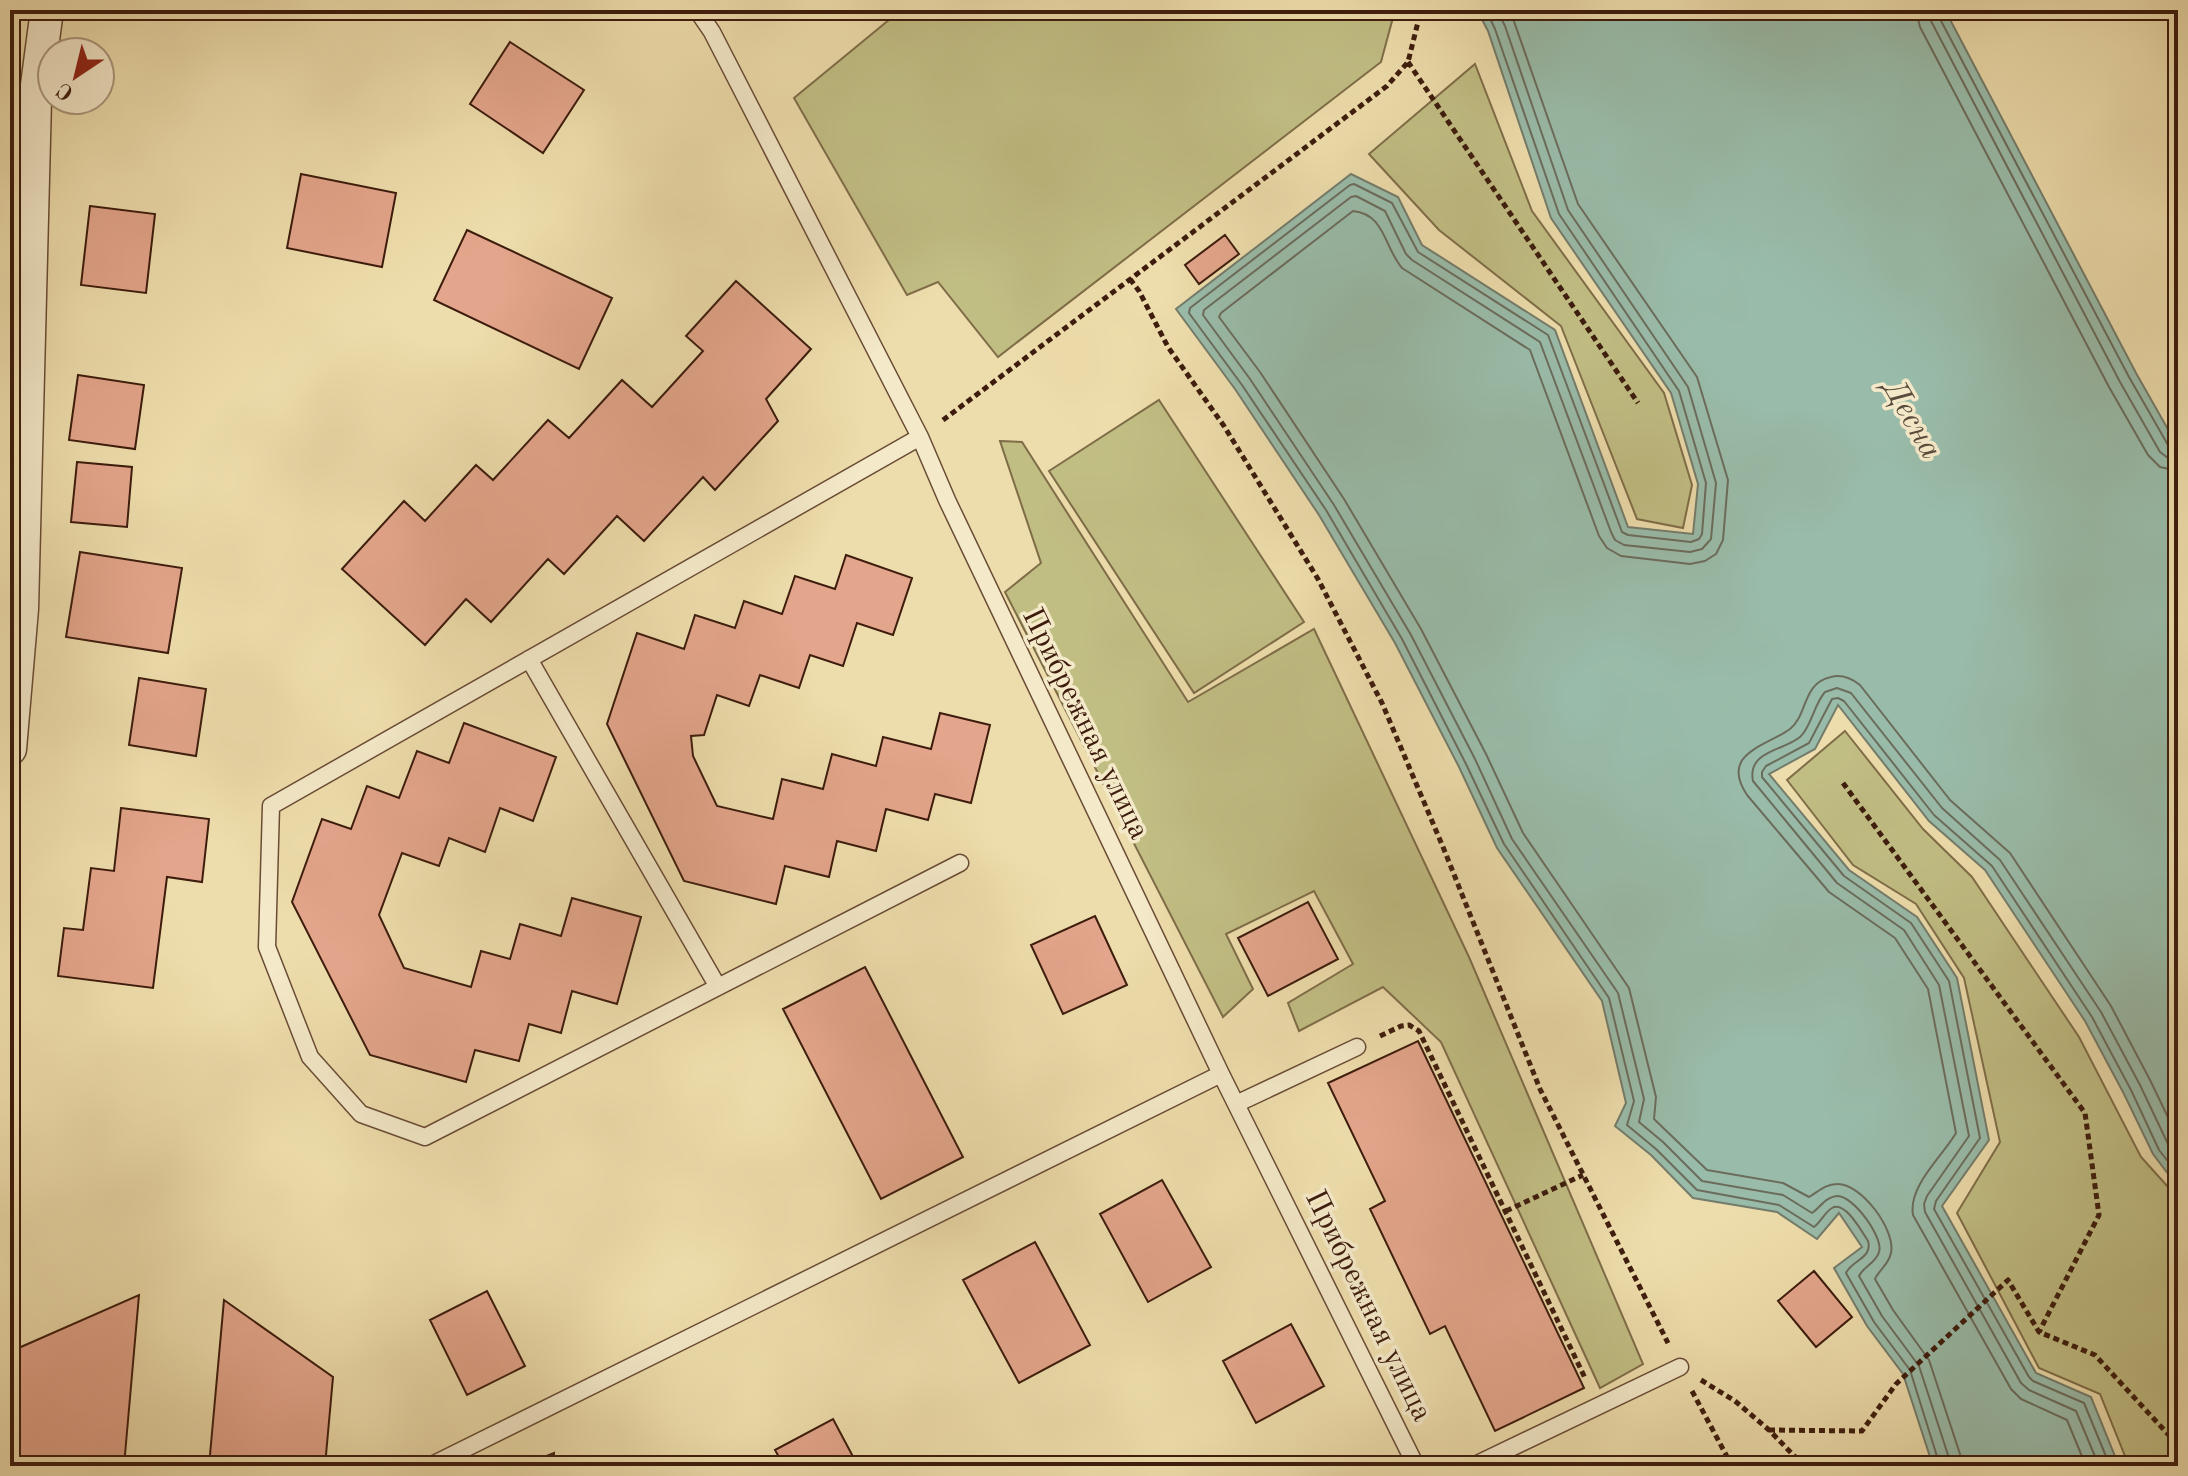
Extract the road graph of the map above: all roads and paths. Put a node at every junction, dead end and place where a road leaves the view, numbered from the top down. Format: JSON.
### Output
{"nodes":[{"id":1,"x":47,"y":10,"type":"edge"},
{"id":2,"x":697,"y":10,"type":"edge"},
{"id":3,"x":1421,"y":10,"type":"edge"},
{"id":4,"x":1408,"y":62,"type":"junction"},
{"id":5,"x":1130,"y":279,"type":"junction"},
{"id":6,"x":1638,"y":403,"type":"dead end"},
{"id":7,"x":920,"y":437,"type":"junction"},
{"id":8,"x":529,"y":659,"type":"junction"},
{"id":9,"x":10,"y":749,"type":"edge"},
{"id":10,"x":1843,"y":783,"type":"dead end"},
{"id":11,"x":960,"y":863,"type":"dead end"},
{"id":12,"x":718,"y":987,"type":"junction"},
{"id":13,"x":1357,"y":1047,"type":"joint"},
{"id":14,"x":1221,"y":1074,"type":"junction"},
{"id":15,"x":1236,"y":1104,"type":"junction"},
{"id":16,"x":1583,"y":1175,"type":"junction"},
{"id":17,"x":1506,"y":1211,"type":"junction"},
{"id":18,"x":2039,"y":1332,"type":"junction"},
{"id":19,"x":1680,"y":1367,"type":"junction"},
{"id":20,"x":1599,"y":1406,"type":"junction"},
{"id":21,"x":1769,"y":1430,"type":"junction"},
{"id":22,"x":2178,"y":1445,"type":"edge"},
{"id":23,"x":430,"y":1466,"type":"edge"},
{"id":24,"x":1416,"y":1466,"type":"edge"},
{"id":25,"x":1473,"y":1466,"type":"edge"},
{"id":26,"x":1732,"y":1466,"type":"edge"},
{"id":27,"x":1804,"y":1466,"type":"edge"}],
"edges":[{"from":1,"to":9,"type":"street"},
{"from":2,"to":7,"type":"lane","name":"Прибрежная улица"},
{"from":3,"to":4,"type":"path"},
{"from":4,"to":5,"type":"path"},
{"from":4,"to":6,"type":"path"},
{"from":5,"to":7,"type":"path"},
{"from":5,"to":16,"type":"path"},
{"from":7,"to":8,"type":"lane"},
{"from":7,"to":14,"type":"lane","name":"Прибрежная улица"},
{"from":8,"to":12,"type":"lane"},
{"from":8,"to":12,"type":"lane"},
{"from":10,"to":18,"type":"path"},
{"from":11,"to":12,"type":"lane"},
{"from":13,"to":15,"type":"lane"},
{"from":13,"to":17,"type":"path"},
{"from":14,"to":15,"type":"lane","name":"Прибрежная улица"},
{"from":14,"to":23,"type":"lane"},
{"from":15,"to":24,"type":"lane","name":"Прибрежная улица"},
{"from":16,"to":17,"type":"path"},
{"from":16,"to":19,"type":"path"},
{"from":17,"to":20,"type":"path"},
{"from":18,"to":21,"type":"path"},
{"from":18,"to":22,"type":"path"},
{"from":19,"to":20,"type":"lane"},
{"from":19,"to":21,"type":"path"},
{"from":19,"to":26,"type":"path"},
{"from":20,"to":25,"type":"lane"},
{"from":21,"to":27,"type":"path"}]}
